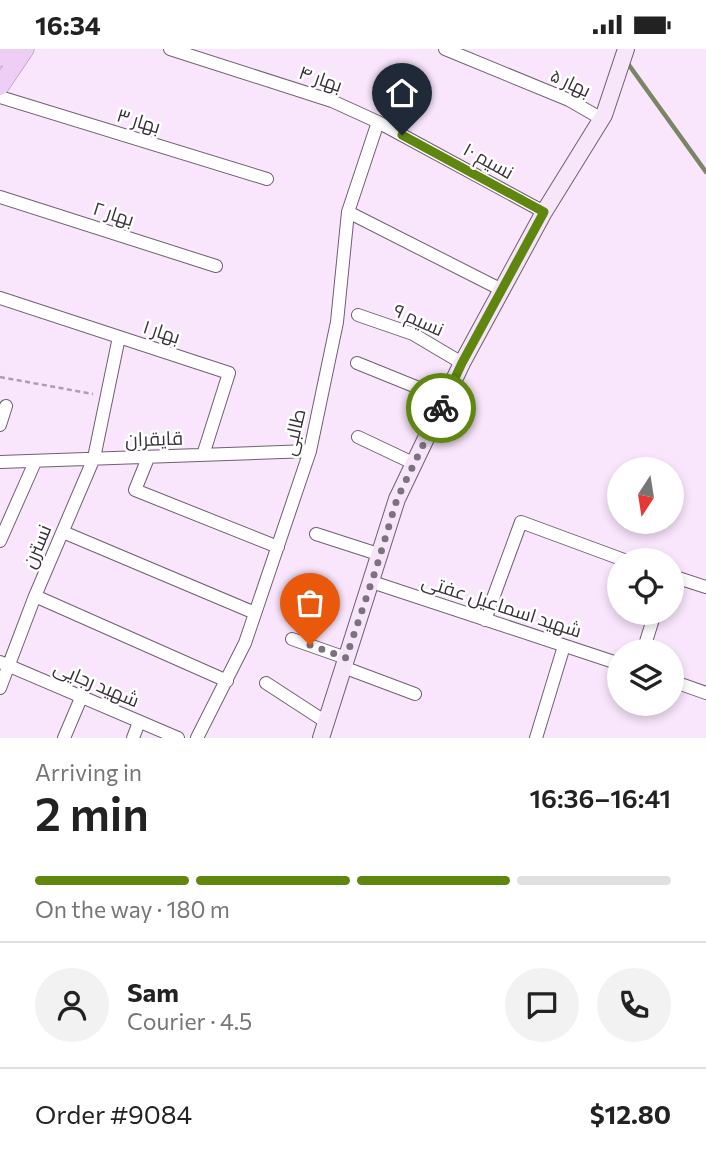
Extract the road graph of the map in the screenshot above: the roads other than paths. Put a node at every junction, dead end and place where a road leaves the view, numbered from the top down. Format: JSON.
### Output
{"nodes":[{"id":1,"x":6,"y":49,"type":"edge"},
{"id":2,"x":25,"y":49,"type":"edge"},
{"id":3,"x":170,"y":49,"type":"edge"},
{"id":4,"x":445,"y":49,"type":"edge"},
{"id":5,"x":626,"y":49,"type":"edge"},
{"id":6,"x":0,"y":57,"type":"edge"},
{"id":7,"x":0,"y":86,"type":"edge"},
{"id":8,"x":0,"y":97,"type":"edge"},
{"id":9,"x":602,"y":119,"type":"junction"},
{"id":10,"x":379,"y":122,"type":"junction"},
{"id":11,"x":267,"y":179,"type":"dead end"},
{"id":12,"x":0,"y":197,"type":"edge"},
{"id":13,"x":348,"y":212,"type":"junction"},
{"id":14,"x":544,"y":212,"type":"junction"},
{"id":15,"x":216,"y":266,"type":"dead end"},
{"id":16,"x":502,"y":290,"type":"junction"},
{"id":17,"x":0,"y":297,"type":"edge"},
{"id":18,"x":358,"y":315,"type":"dead end"},
{"id":19,"x":120,"y":337,"type":"junction"},
{"id":20,"x":357,"y":363,"type":"dead end"},
{"id":21,"x":462,"y":363,"type":"junction"},
{"id":22,"x":446,"y":399,"type":"junction"},
{"id":23,"x":6,"y":406,"type":"dead end"},
{"id":24,"x":0,"y":425,"type":"edge"},
{"id":25,"x":358,"y":437,"type":"dead end"},
{"id":26,"x":310,"y":451,"type":"junction"},
{"id":27,"x":203,"y":455,"type":"junction"},
{"id":28,"x":94,"y":458,"type":"junction"},
{"id":29,"x":148,"y":458,"type":"junction"},
{"id":30,"x":0,"y":462,"type":"edge"},
{"id":31,"x":35,"y":462,"type":"junction"},
{"id":32,"x":413,"y":463,"type":"junction"},
{"id":33,"x":63,"y":532,"type":"junction"},
{"id":34,"x":316,"y":534,"type":"dead end"},
{"id":35,"x":0,"y":541,"type":"edge"},
{"id":36,"x":278,"y":547,"type":"junction"},
{"id":37,"x":607,"y":554,"type":"edge"},
{"id":38,"x":381,"y":555,"type":"junction"},
{"id":39,"x":684,"y":580,"type":"edge"},
{"id":40,"x":372,"y":582,"type":"junction"},
{"id":41,"x":706,"y":587,"type":"edge"},
{"id":42,"x":35,"y":596,"type":"junction"},
{"id":43,"x":255,"y":613,"type":"junction"},
{"id":44,"x":485,"y":620,"type":"junction"},
{"id":45,"x":292,"y":639,"type":"dead end"},
{"id":46,"x":564,"y":646,"type":"junction"},
{"id":47,"x":607,"y":660,"type":"edge"},
{"id":48,"x":344,"y":663,"type":"junction"},
{"id":49,"x":5,"y":664,"type":"edge"},
{"id":50,"x":227,"y":681,"type":"junction"},
{"id":51,"x":266,"y":683,"type":"dead end"},
{"id":52,"x":684,"y":685,"type":"edge"},
{"id":53,"x":0,"y":688,"type":"edge"},
{"id":54,"x":706,"y":693,"type":"edge"},
{"id":55,"x":415,"y":694,"type":"dead end"},
{"id":56,"x":81,"y":698,"type":"junction"},
{"id":57,"x":139,"y":722,"type":"junction"},
{"id":58,"x":326,"y":722,"type":"junction"},
{"id":59,"x":64,"y":738,"type":"edge"},
{"id":60,"x":132,"y":738,"type":"edge"},
{"id":61,"x":178,"y":738,"type":"edge"},
{"id":62,"x":197,"y":738,"type":"edge"},
{"id":63,"x":321,"y":738,"type":"edge"},
{"id":64,"x":536,"y":738,"type":"edge"}],
"edges":[{"from":1,"to":6,"type":"main road"},
{"from":2,"to":7,"type":"main road"},
{"from":3,"to":10,"type":"street","name":"بهار ۴"},
{"from":4,"to":9,"type":"street","name":"بهار ۵"},
{"from":5,"to":9,"type":"street"},
{"from":8,"to":11,"type":"street","name":"بهار ۳"},
{"from":9,"to":14,"type":"street"},
{"from":10,"to":13,"type":"street","name":"طالبی"},
{"from":10,"to":14,"type":"street","name":"نسیم ۱۰"},
{"from":12,"to":15,"type":"street","name":"بهار ۲"},
{"from":13,"to":16,"type":"street"},
{"from":13,"to":26,"type":"street","name":"طالبی"},
{"from":14,"to":16,"type":"street"},
{"from":16,"to":21,"type":"street"},
{"from":17,"to":19,"type":"street","name":"بهار ۱"},
{"from":18,"to":21,"type":"street","name":"نسیم ۹"},
{"from":19,"to":27,"type":"street","name":"بهار ۱"},
{"from":19,"to":28,"type":"street","name":"نسترن"},
{"from":20,"to":22,"type":"street"},
{"from":21,"to":22,"type":"street"},
{"from":22,"to":32,"type":"street"},
{"from":23,"to":24,"type":"street"},
{"from":25,"to":32,"type":"street"},
{"from":26,"to":27,"type":"street","name":"قایقران"},
{"from":26,"to":36,"type":"street","name":"طالبی"},
{"from":27,"to":29,"type":"street","name":"قایقران"},
{"from":28,"to":29,"type":"street","name":"قایقران"},
{"from":28,"to":31,"type":"street","name":"قایقران"},
{"from":28,"to":33,"type":"street","name":"نسترن"},
{"from":29,"to":36,"type":"street"},
{"from":30,"to":31,"type":"street","name":"قایقران"},
{"from":31,"to":35,"type":"street"},
{"from":32,"to":38,"type":"street"},
{"from":33,"to":42,"type":"street","name":"نسترن"},
{"from":33,"to":43,"type":"street"},
{"from":34,"to":38,"type":"street"},
{"from":36,"to":43,"type":"street","name":"طالبی"},
{"from":37,"to":44,"type":"street"},
{"from":38,"to":40,"type":"street"},
{"from":39,"to":41,"type":"street"},
{"from":40,"to":44,"type":"street","name":"شهید اسماعیل عفتی"},
{"from":40,"to":48,"type":"street"},
{"from":42,"to":49,"type":"street","name":"نسترن"},
{"from":42,"to":50,"type":"street"},
{"from":43,"to":50,"type":"street","name":"طالبی"},
{"from":44,"to":46,"type":"street","name":"شهید اسماعیل عفتی"},
{"from":45,"to":48,"type":"street"},
{"from":46,"to":47,"type":"street","name":"شهید اسماعیل عفتی"},
{"from":46,"to":64,"type":"street"},
{"from":48,"to":55,"type":"street"},
{"from":48,"to":58,"type":"street"},
{"from":49,"to":53,"type":"street","name":"نسترن"},
{"from":49,"to":56,"type":"street","name":"شهید رجایی"},
{"from":50,"to":62,"type":"street","name":"طالبی"},
{"from":51,"to":58,"type":"street"},
{"from":52,"to":54,"type":"street"},
{"from":56,"to":57,"type":"street","name":"شهید رجایی"},
{"from":56,"to":59,"type":"street"},
{"from":57,"to":60,"type":"street"},
{"from":57,"to":61,"type":"street","name":"شهید رجایی"},
{"from":58,"to":63,"type":"street"}]}
